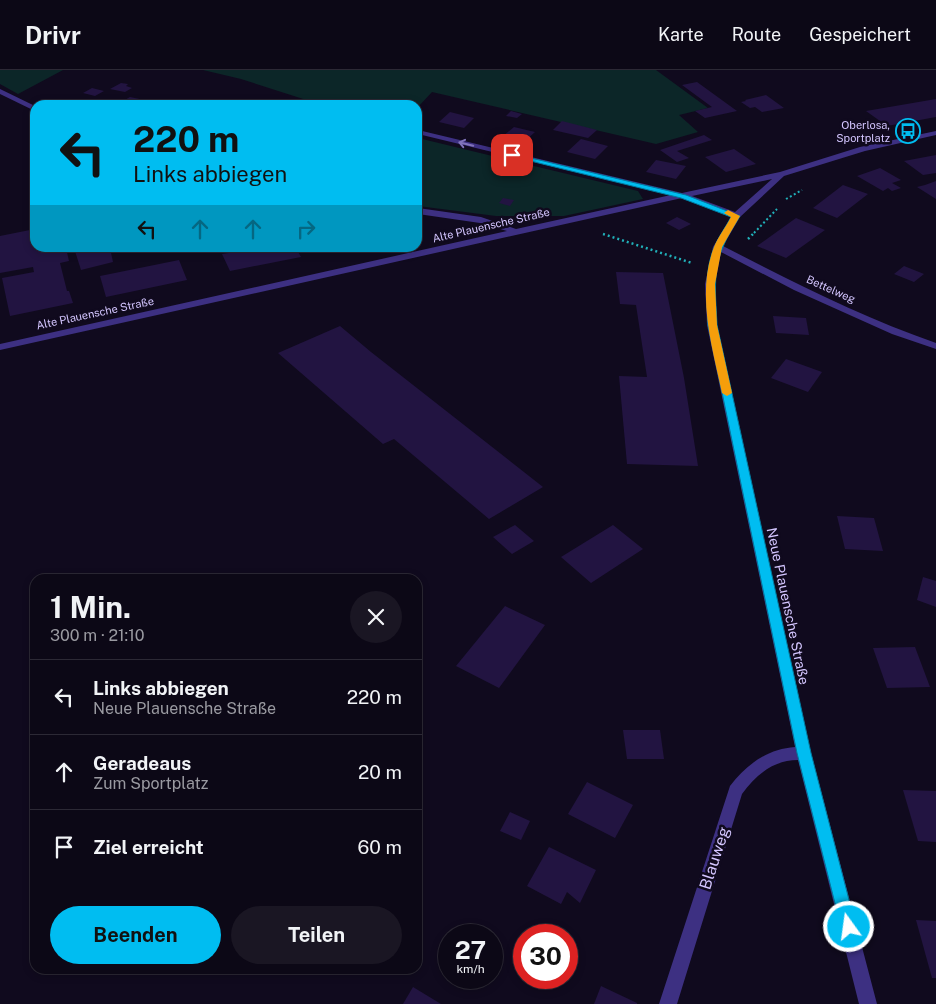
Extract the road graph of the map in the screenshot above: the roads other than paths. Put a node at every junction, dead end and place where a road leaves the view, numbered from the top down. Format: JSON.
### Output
{"nodes":[{"id":1,"x":0,"y":92,"type":"edge"},
{"id":2,"x":30,"y":107,"type":"edge"},
{"id":3,"x":422,"y":133,"type":"edge"},
{"id":4,"x":936,"y":133,"type":"edge"},
{"id":5,"x":782,"y":174,"type":"junction"},
{"id":6,"x":684,"y":196,"type":"junction"},
{"id":7,"x":422,"y":213,"type":"edge"},
{"id":8,"x":736,"y":216,"type":"junction"},
{"id":9,"x":514,"y":232,"type":"junction"},
{"id":10,"x":718,"y":247,"type":"junction"},
{"id":11,"x":936,"y":346,"type":"edge"},
{"id":12,"x":0,"y":347,"type":"edge"},
{"id":13,"x":804,"y":753,"type":"junction"},
{"id":14,"x":668,"y":1004,"type":"edge"},
{"id":15,"x":868,"y":1004,"type":"edge"}],
"edges":[{"from":1,"to":2,"type":"street"},
{"from":6,"to":3,"type":"street","one_way":true},
{"from":4,"to":5,"type":"street","name":"Neue Plauensche Straße"},
{"from":5,"to":6,"type":"street","name":"Alte Plauensche Straße"},
{"from":5,"to":8,"type":"street","name":"Neue Plauensche Straße"},
{"from":6,"to":8,"type":"street"},
{"from":6,"to":9,"type":"street","name":"Alte Plauensche Straße"},
{"from":7,"to":9,"type":"street"},
{"from":8,"to":10,"type":"street","name":"Neue Plauensche Straße"},
{"from":9,"to":12,"type":"street","name":"Alte Plauensche Straße"},
{"from":10,"to":11,"type":"street","name":"Bettelweg"},
{"from":10,"to":13,"type":"street","name":"Neue Plauensche Straße"},
{"from":13,"to":14,"type":"street","name":"Blauweg"},
{"from":13,"to":15,"type":"street","name":"Neue Plauensche Straße"}]}
